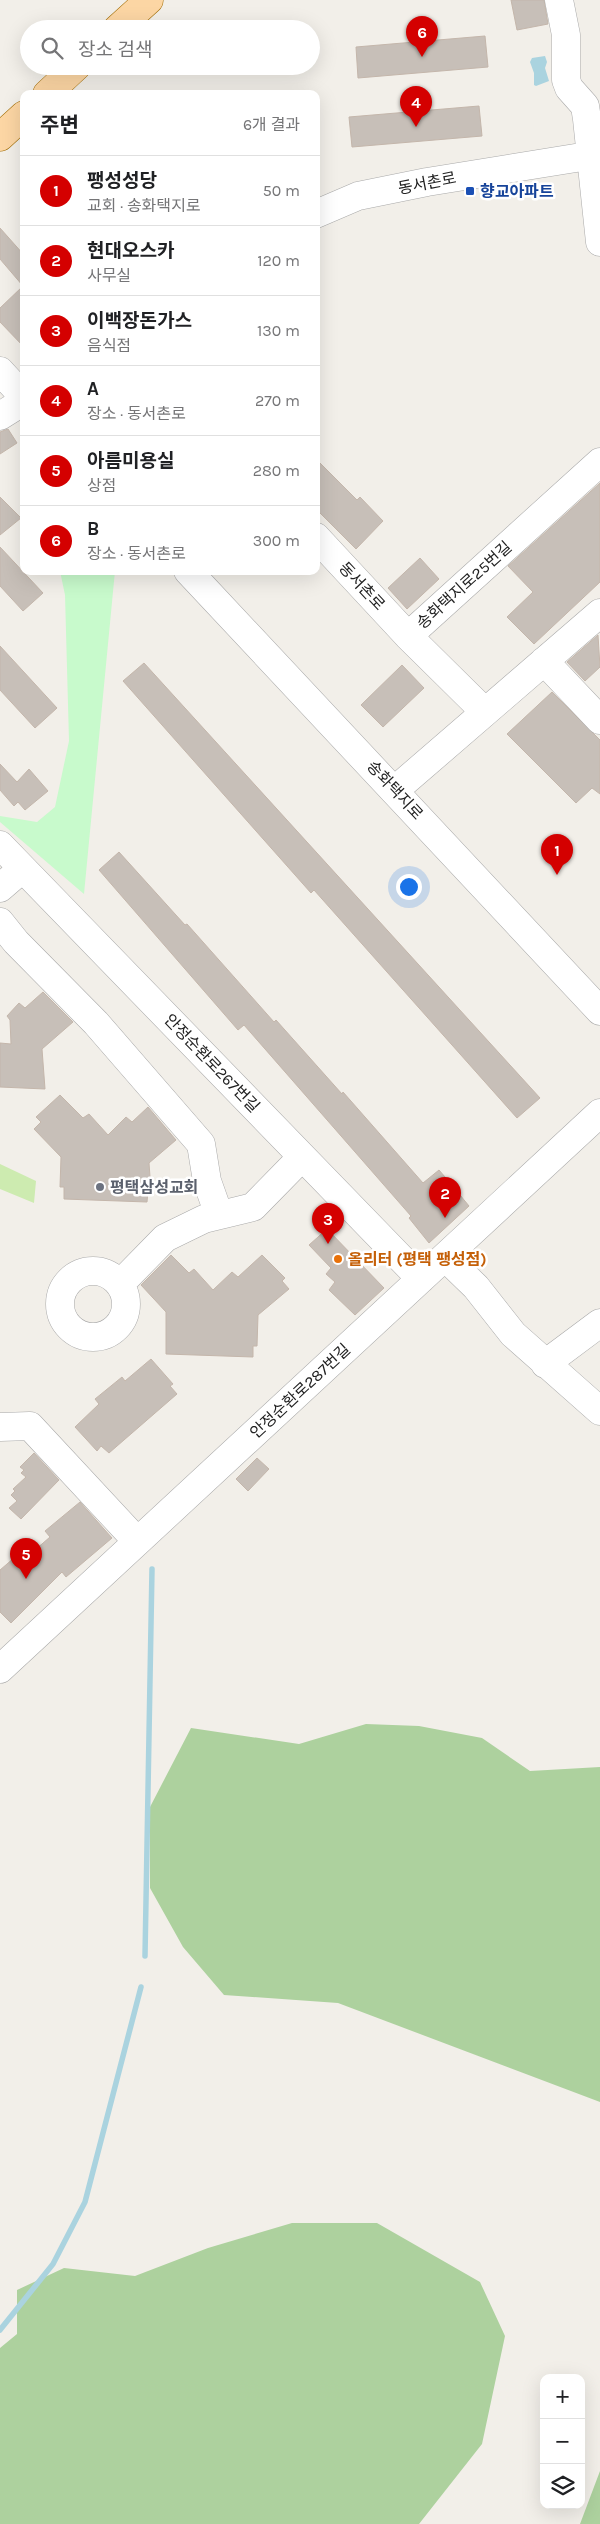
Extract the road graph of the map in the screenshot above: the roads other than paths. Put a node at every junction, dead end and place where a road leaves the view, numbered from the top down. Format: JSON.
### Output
{"nodes":[{"id":1,"x":149,"y":0,"type":"edge"},
{"id":2,"x":559,"y":0,"type":"edge"},
{"id":3,"x":127,"y":20,"type":"edge"},
{"id":4,"x":67,"y":75,"type":"edge"},
{"id":5,"x":51,"y":90,"type":"edge"},
{"id":6,"x":20,"y":118,"type":"edge"},
{"id":7,"x":0,"y":136,"type":"edge"},
{"id":8,"x":595,"y":154,"type":"edge"},
{"id":9,"x":320,"y":212,"type":"edge"},
{"id":10,"x":600,"y":242,"type":"edge"},
{"id":11,"x":0,"y":371,"type":"edge"},
{"id":12,"x":20,"y":393,"type":"edge"},
{"id":13,"x":20,"y":404,"type":"edge"},
{"id":14,"x":0,"y":416,"type":"edge"},
{"id":15,"x":600,"y":462,"type":"edge"},
{"id":16,"x":320,"y":541,"type":"edge"},
{"id":17,"x":192,"y":575,"type":"edge"},
{"id":18,"x":600,"y":614,"type":"edge"},
{"id":19,"x":408,"y":636,"type":"junction"},
{"id":20,"x":544,"y":662,"type":"junction"},
{"id":21,"x":484,"y":711,"type":"junction"},
{"id":22,"x":600,"y":720,"type":"edge"},
{"id":23,"x":395,"y":790,"type":"junction"},
{"id":24,"x":0,"y":845,"type":"edge"},
{"id":25,"x":22,"y":869,"type":"junction"},
{"id":26,"x":0,"y":888,"type":"edge"},
{"id":27,"x":0,"y":922,"type":"edge"},
{"id":28,"x":600,"y":1011,"type":"edge"},
{"id":29,"x":600,"y":1113,"type":"edge"},
{"id":30,"x":302,"y":1157,"type":"junction"},
{"id":31,"x":219,"y":1215,"type":"junction"},
{"id":32,"x":445,"y":1257,"type":"junction"},
{"id":33,"x":421,"y":1279,"type":"junction"},
{"id":34,"x":120,"y":1284,"type":"dead end"},
{"id":35,"x":600,"y":1322,"type":"edge"},
{"id":36,"x":545,"y":1364,"type":"junction"},
{"id":37,"x":600,"y":1411,"type":"edge"},
{"id":38,"x":0,"y":1427,"type":"edge"},
{"id":39,"x":137,"y":1541,"type":"junction"},
{"id":40,"x":0,"y":1669,"type":"edge"}],
"edges":[{"from":1,"to":3,"type":"main road"},
{"from":2,"to":8,"type":"street"},
{"from":4,"to":5,"type":"main road"},
{"from":6,"to":7,"type":"main road"},
{"from":8,"to":9,"type":"street","name":"동서촌로"},
{"from":8,"to":10,"type":"street"},
{"from":11,"to":12,"type":"street"},
{"from":13,"to":14,"type":"street"},
{"from":15,"to":19,"type":"street","name":"송화택지로25번길"},
{"from":16,"to":19,"type":"street","name":"동서촌로"},
{"from":17,"to":23,"type":"street","name":"송화택지로"},
{"from":18,"to":20,"type":"street"},
{"from":19,"to":21,"type":"street","name":"송화택지로25번길"},
{"from":20,"to":21,"type":"street"},
{"from":20,"to":22,"type":"street"},
{"from":21,"to":23,"type":"street"},
{"from":23,"to":28,"type":"street","name":"송화택지로"},
{"from":24,"to":25,"type":"street"},
{"from":25,"to":26,"type":"street"},
{"from":25,"to":30,"type":"street","name":"안정순환로267번길"},
{"from":27,"to":31,"type":"street"},
{"from":29,"to":32,"type":"street","name":"안정순환로287번길"},
{"from":30,"to":31,"type":"street"},
{"from":30,"to":33,"type":"street","name":"안정순환로267번길"},
{"from":31,"to":34,"type":"street"},
{"from":32,"to":33,"type":"street","name":"안정순환로287번길"},
{"from":32,"to":36,"type":"street"},
{"from":33,"to":39,"type":"street","name":"안정순환로287번길"},
{"from":35,"to":36,"type":"street"},
{"from":36,"to":37,"type":"street"},
{"from":38,"to":39,"type":"street"},
{"from":39,"to":40,"type":"street","name":"안정순환로287번길"}]}
